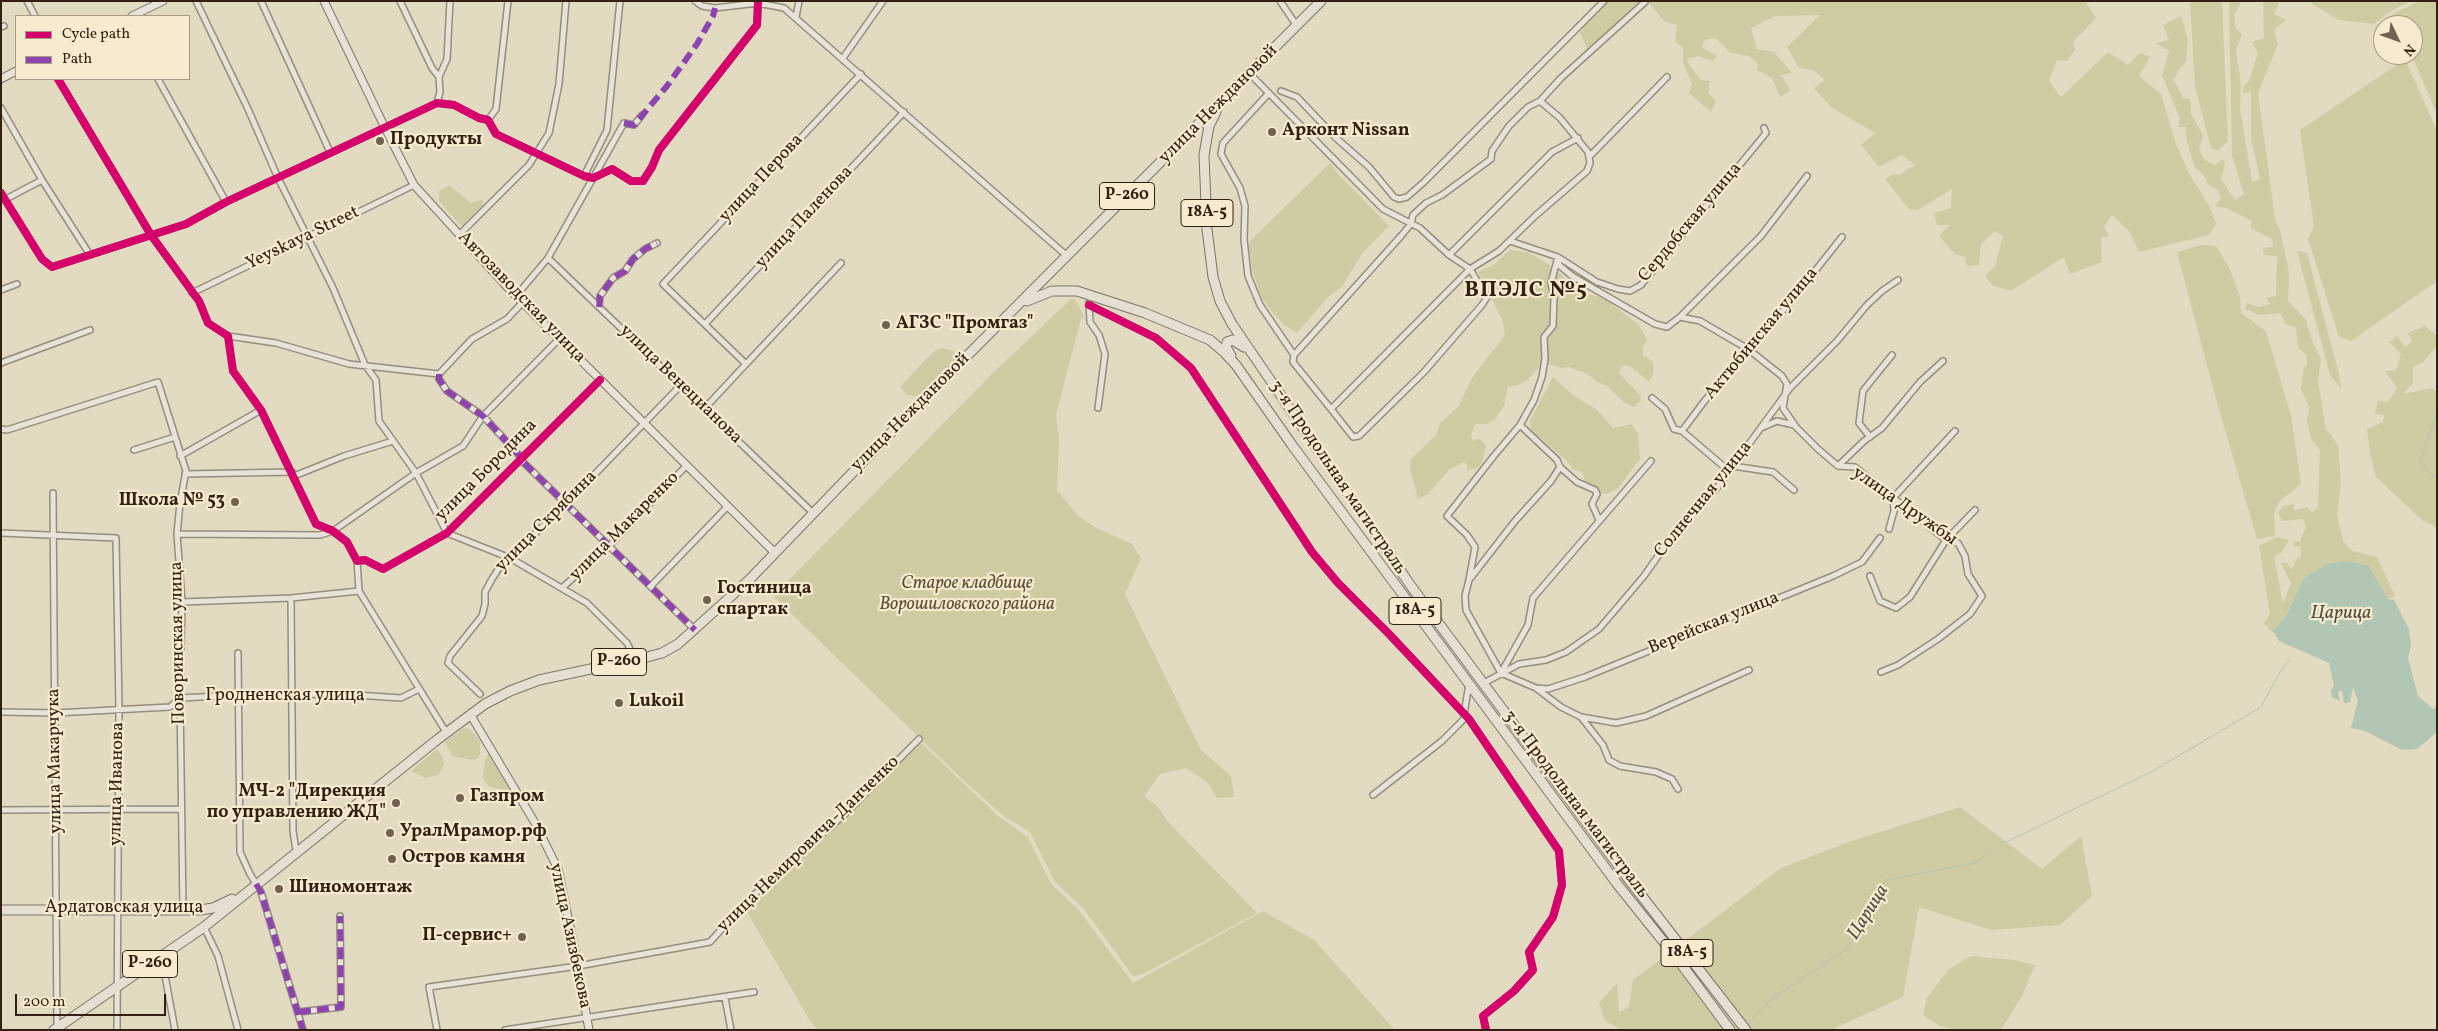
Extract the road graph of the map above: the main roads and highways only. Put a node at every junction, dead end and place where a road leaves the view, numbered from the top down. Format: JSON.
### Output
{"nodes":[{"id":1,"x":1321,"y":1,"type":"edge"},
{"id":2,"x":1222,"y":102,"type":"junction"},
{"id":3,"x":1187,"y":137,"type":"junction"},
{"id":4,"x":1204,"y":155,"type":"junction"},
{"id":5,"x":1054,"y":269,"type":"junction"},
{"id":6,"x":1066,"y":290,"type":"junction"},
{"id":7,"x":1018,"y":306,"type":"junction"},
{"id":8,"x":1232,"y":324,"type":"junction"},
{"id":9,"x":1210,"y":340,"type":"junction"},
{"id":10,"x":1251,"y":354,"type":"junction"},
{"id":11,"x":1236,"y":365,"type":"junction"},
{"id":12,"x":243,"y":894,"type":"junction"},
{"id":13,"x":1,"y":910,"type":"edge"},
{"id":14,"x":200,"y":910,"type":"junction"},
{"id":15,"x":205,"y":926,"type":"junction"},
{"id":16,"x":56,"y":1029,"type":"edge"},
{"id":17,"x":1730,"y":1030,"type":"edge"},
{"id":18,"x":1746,"y":1030,"type":"edge"}],
"edges":[{"from":1,"to":2,"type":"highway","name":"улица Неждановой","number":"Р-260"},
{"from":2,"to":3,"type":"highway","name":"улица Неждановой","number":"Р-260"},
{"from":2,"to":4,"type":"highway","name":"3-я Продольная магистраль","number":"18А-5"},
{"from":3,"to":4,"type":"highway"},
{"from":3,"to":5,"type":"highway","name":"улица Неждановой","number":"Р-260"},
{"from":4,"to":8,"type":"highway","name":"3-я Продольная магистраль","number":"18А-5"},
{"from":5,"to":6,"type":"highway"},
{"from":5,"to":7,"type":"highway","name":"улица Неждановой","number":"Р-260"},
{"from":6,"to":7,"type":"highway"},
{"from":6,"to":9,"type":"highway","name":"3-я Продольная магистраль","number":"18А-5"},
{"from":7,"to":12,"type":"highway","name":"улица Неждановой","number":"Р-260"},
{"from":8,"to":9,"type":"highway"},
{"from":8,"to":10,"type":"highway","name":"3-я Продольная магистраль","number":"18А-5"},
{"from":9,"to":11,"type":"highway","name":"3-я Продольная магистраль","number":"18А-5"},
{"from":10,"to":11,"type":"highway"},
{"from":10,"to":18,"type":"highway","name":"3-я Продольная магистраль","number":"18А-5"},
{"from":11,"to":17,"type":"highway","name":"3-я Продольная магистраль","number":"18А-5"},
{"from":12,"to":14,"type":"highway","name":"Ардатовская улица","number":"Р-260"},
{"from":12,"to":15,"type":"highway","number":"Р-260"},
{"from":13,"to":14,"type":"highway","name":"Ардатовская улица","number":"Р-260"},
{"from":14,"to":15,"type":"highway"},
{"from":15,"to":16,"type":"highway","number":"Р-260"}]}
